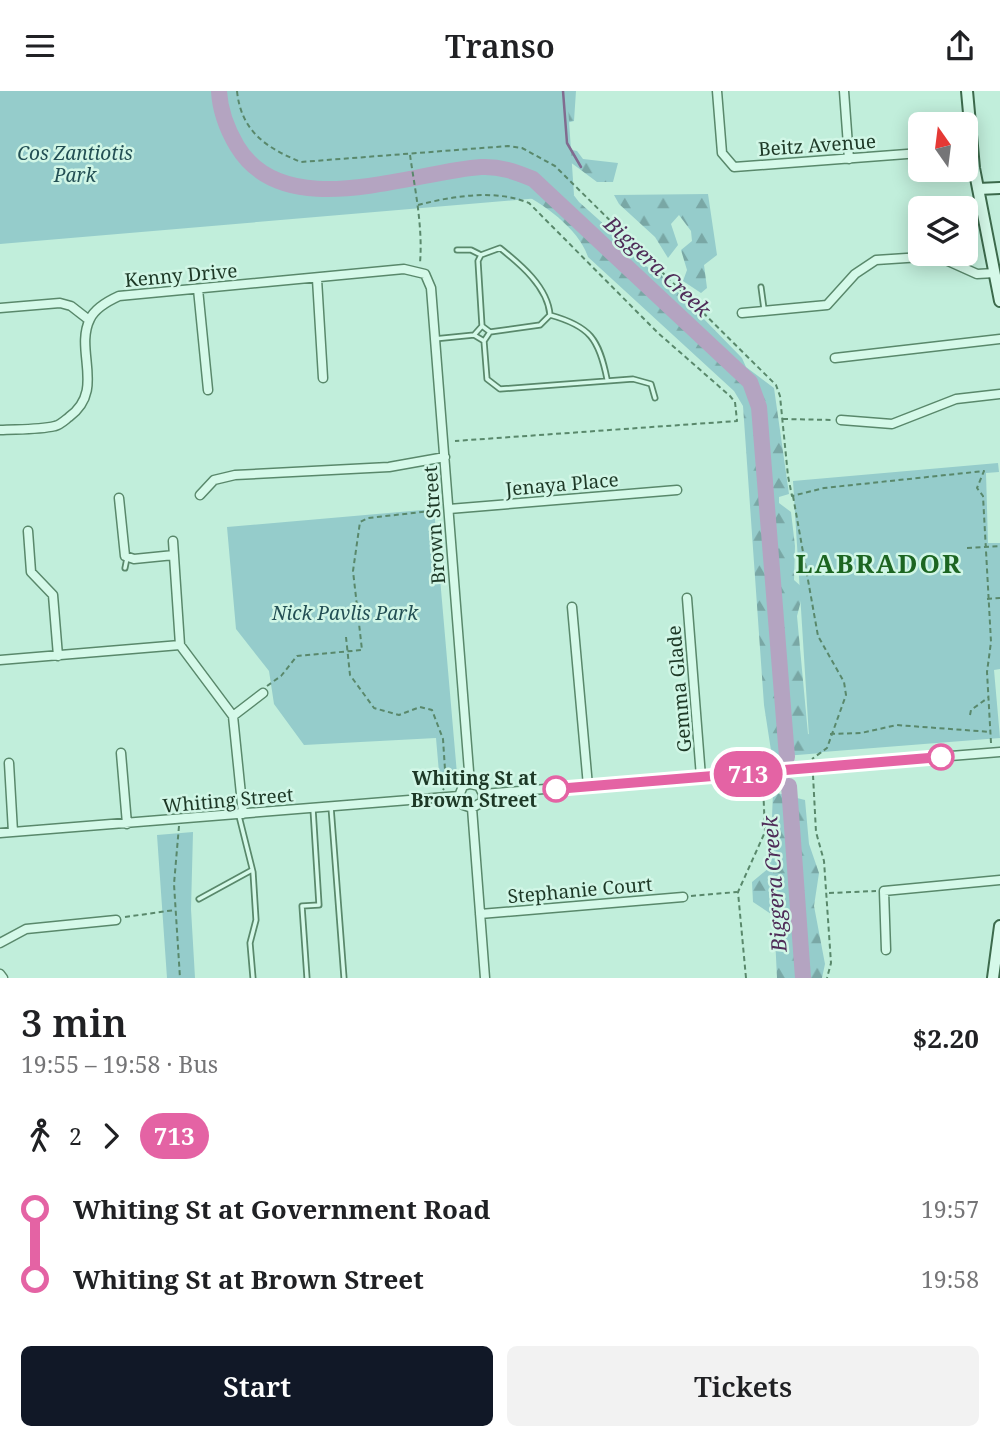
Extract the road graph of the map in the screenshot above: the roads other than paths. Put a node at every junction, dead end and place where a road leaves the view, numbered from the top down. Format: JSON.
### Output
{"nodes":[{"id":1,"x":717,"y":91,"type":"edge"},
{"id":2,"x":844,"y":91,"type":"edge"},
{"id":3,"x":967,"y":91,"type":"edge"},
{"id":4,"x":968,"y":112,"type":"edge"},
{"id":5,"x":908,"y":154,"type":"edge"},
{"id":6,"x":849,"y":159,"type":"junction"},
{"id":7,"x":976,"y":182,"type":"edge"},
{"id":8,"x":1000,"y":188,"type":"edge"},
{"id":9,"x":978,"y":190,"type":"junction"},
{"id":10,"x":457,"y":250,"type":"dead end"},
{"id":11,"x":481,"y":255,"type":"junction"},
{"id":12,"x":418,"y":271,"type":"joint"},
{"id":13,"x":995,"y":273,"type":"junction"},
{"id":14,"x":317,"y":279,"type":"junction"},
{"id":15,"x":761,"y":287,"type":"dead end"},
{"id":16,"x":198,"y":289,"type":"junction"},
{"id":17,"x":1000,"y":301,"type":"edge"},
{"id":18,"x":0,"y":308,"type":"edge"},
{"id":19,"x":764,"y":311,"type":"junction"},
{"id":20,"x":742,"y":313,"type":"dead end"},
{"id":21,"x":550,"y":315,"type":"junction"},
{"id":22,"x":89,"y":320,"type":"junction"},
{"id":23,"x":482,"y":326,"type":"junction"},
{"id":24,"x":490,"y":333,"type":"junction"},
{"id":25,"x":474,"y":335,"type":"junction"},
{"id":26,"x":434,"y":338,"type":"junction"},
{"id":27,"x":1000,"y":339,"type":"edge"},
{"id":28,"x":484,"y":341,"type":"junction"},
{"id":29,"x":835,"y":358,"type":"dead end"},
{"id":30,"x":323,"y":378,"type":"dead end"},
{"id":31,"x":607,"y":379,"type":"junction"},
{"id":32,"x":208,"y":390,"type":"dead end"},
{"id":33,"x":1000,"y":394,"type":"edge"},
{"id":34,"x":655,"y":398,"type":"dead end"},
{"id":35,"x":841,"y":421,"type":"road end"},
{"id":36,"x":0,"y":430,"type":"edge"},
{"id":37,"x":445,"y":457,"type":"junction"},
{"id":38,"x":677,"y":490,"type":"dead end"},
{"id":39,"x":201,"y":495,"type":"dead end"},
{"id":40,"x":120,"y":498,"type":"dead end"},
{"id":41,"x":449,"y":509,"type":"junction"},
{"id":42,"x":28,"y":531,"type":"dead end"},
{"id":43,"x":173,"y":541,"type":"dead end"},
{"id":44,"x":174,"y":555,"type":"junction"},
{"id":45,"x":127,"y":558,"type":"junction"},
{"id":46,"x":125,"y":568,"type":"dead end"},
{"id":47,"x":687,"y":598,"type":"dead end"},
{"id":48,"x":572,"y":607,"type":"dead end"},
{"id":49,"x":180,"y":645,"type":"junction"},
{"id":50,"x":58,"y":656,"type":"junction"},
{"id":51,"x":0,"y":660,"type":"edge"},
{"id":52,"x":263,"y":693,"type":"road end"},
{"id":53,"x":233,"y":716,"type":"junction"},
{"id":54,"x":1000,"y":752,"type":"edge"},
{"id":55,"x":121,"y":753,"type":"dead end"},
{"id":56,"x":9,"y":763,"type":"dead end"},
{"id":57,"x":702,"y":777,"type":"junction"},
{"id":58,"x":470,"y":783,"type":"junction"},
{"id":59,"x":588,"y":786,"type":"junction"},
{"id":60,"x":483,"y":794,"type":"junction"},
{"id":61,"x":459,"y":796,"type":"junction"},
{"id":62,"x":331,"y":807,"type":"junction"},
{"id":63,"x":472,"y":808,"type":"junction"},
{"id":64,"x":313,"y":809,"type":"junction"},
{"id":65,"x":241,"y":814,"type":"junction"},
{"id":66,"x":127,"y":824,"type":"junction"},
{"id":67,"x":13,"y":832,"type":"junction"},
{"id":68,"x":0,"y":833,"type":"edge"},
{"id":69,"x":253,"y":870,"type":"junction"},
{"id":70,"x":1000,"y":880,"type":"edge"},
{"id":71,"x":683,"y":897,"type":"road end"},
{"id":72,"x":199,"y":899,"type":"dead end"},
{"id":73,"x":480,"y":914,"type":"junction"},
{"id":74,"x":116,"y":920,"type":"road end"},
{"id":75,"x":1000,"y":926,"type":"edge"},
{"id":76,"x":0,"y":943,"type":"edge"},
{"id":77,"x":886,"y":950,"type":"dead end"},
{"id":78,"x":0,"y":974,"type":"edge"},
{"id":79,"x":4,"y":978,"type":"edge"},
{"id":80,"x":253,"y":978,"type":"edge"},
{"id":81,"x":307,"y":978,"type":"edge"},
{"id":82,"x":344,"y":978,"type":"edge"},
{"id":83,"x":485,"y":978,"type":"edge"},
{"id":84,"x":993,"y":978,"type":"edge"}],
"edges":[{"from":1,"to":6,"type":"street","name":"Beitz Avenue"},
{"from":2,"to":6,"type":"street"},
{"from":3,"to":4,"type":"main road"},
{"from":5,"to":6,"type":"street","name":"Beitz Avenue"},
{"from":7,"to":9,"type":"main road"},
{"from":8,"to":9,"type":"main road"},
{"from":9,"to":13,"type":"main road"},
{"from":10,"to":11,"type":"lane"},
{"from":11,"to":21,"type":"lane"},
{"from":11,"to":23,"type":"lane"},
{"from":12,"to":14,"type":"street","name":"Kenny Drive"},
{"from":12,"to":26,"type":"street","name":"Brown Street"},
{"from":13,"to":17,"type":"main road"},
{"from":13,"to":19,"type":"street"},
{"from":14,"to":16,"type":"street","name":"Kenny Drive"},
{"from":14,"to":30,"type":"street"},
{"from":15,"to":19,"type":"lane"},
{"from":16,"to":22,"type":"street","name":"Kenny Drive"},
{"from":16,"to":32,"type":"street"},
{"from":18,"to":22,"type":"street"},
{"from":19,"to":20,"type":"street"},
{"from":21,"to":24,"type":"lane"},
{"from":21,"to":31,"type":"lane"},
{"from":22,"to":36,"type":"street"},
{"from":23,"to":24,"type":"lane"},
{"from":23,"to":25,"type":"lane"},
{"from":24,"to":28,"type":"lane"},
{"from":25,"to":26,"type":"lane"},
{"from":25,"to":28,"type":"lane"},
{"from":26,"to":37,"type":"street","name":"Brown Street"},
{"from":27,"to":29,"type":"street"},
{"from":28,"to":31,"type":"lane"},
{"from":31,"to":34,"type":"lane"},
{"from":33,"to":35,"type":"street"},
{"from":37,"to":39,"type":"street"},
{"from":37,"to":41,"type":"street","name":"Brown Street"},
{"from":38,"to":41,"type":"street","name":"Jenaya Place"},
{"from":40,"to":45,"type":"street"},
{"from":41,"to":58,"type":"street","name":"Brown Street"},
{"from":42,"to":50,"type":"street"},
{"from":43,"to":44,"type":"street"},
{"from":44,"to":45,"type":"street"},
{"from":44,"to":49,"type":"street"},
{"from":45,"to":46,"type":"lane"},
{"from":47,"to":57,"type":"street","name":"Gemma Glade"},
{"from":48,"to":59,"type":"street"},
{"from":49,"to":50,"type":"street"},
{"from":49,"to":53,"type":"street"},
{"from":50,"to":51,"type":"street"},
{"from":52,"to":53,"type":"street"},
{"from":53,"to":65,"type":"street"},
{"from":54,"to":57,"type":"street"},
{"from":55,"to":66,"type":"street"},
{"from":56,"to":67,"type":"street"},
{"from":57,"to":59,"type":"street"},
{"from":58,"to":60,"type":"street"},
{"from":58,"to":61,"type":"street"},
{"from":59,"to":60,"type":"street"},
{"from":60,"to":63,"type":"street"},
{"from":61,"to":62,"type":"street","name":"Whiting Street"},
{"from":61,"to":63,"type":"street"},
{"from":62,"to":64,"type":"street","name":"Whiting Street"},
{"from":62,"to":82,"type":"lane"},
{"from":63,"to":73,"type":"street"},
{"from":64,"to":65,"type":"street","name":"Whiting Street"},
{"from":64,"to":81,"type":"lane"},
{"from":65,"to":66,"type":"street","name":"Whiting Street"},
{"from":65,"to":69,"type":"lane"},
{"from":66,"to":67,"type":"street","name":"Whiting Street"},
{"from":67,"to":68,"type":"street","name":"Whiting Street"},
{"from":69,"to":72,"type":"lane"},
{"from":69,"to":80,"type":"lane"},
{"from":70,"to":77,"type":"street"},
{"from":71,"to":73,"type":"street","name":"Stephanie Court"},
{"from":73,"to":83,"type":"street"},
{"from":74,"to":76,"type":"street"},
{"from":75,"to":84,"type":"main road"},
{"from":78,"to":79,"type":"street"}]}
